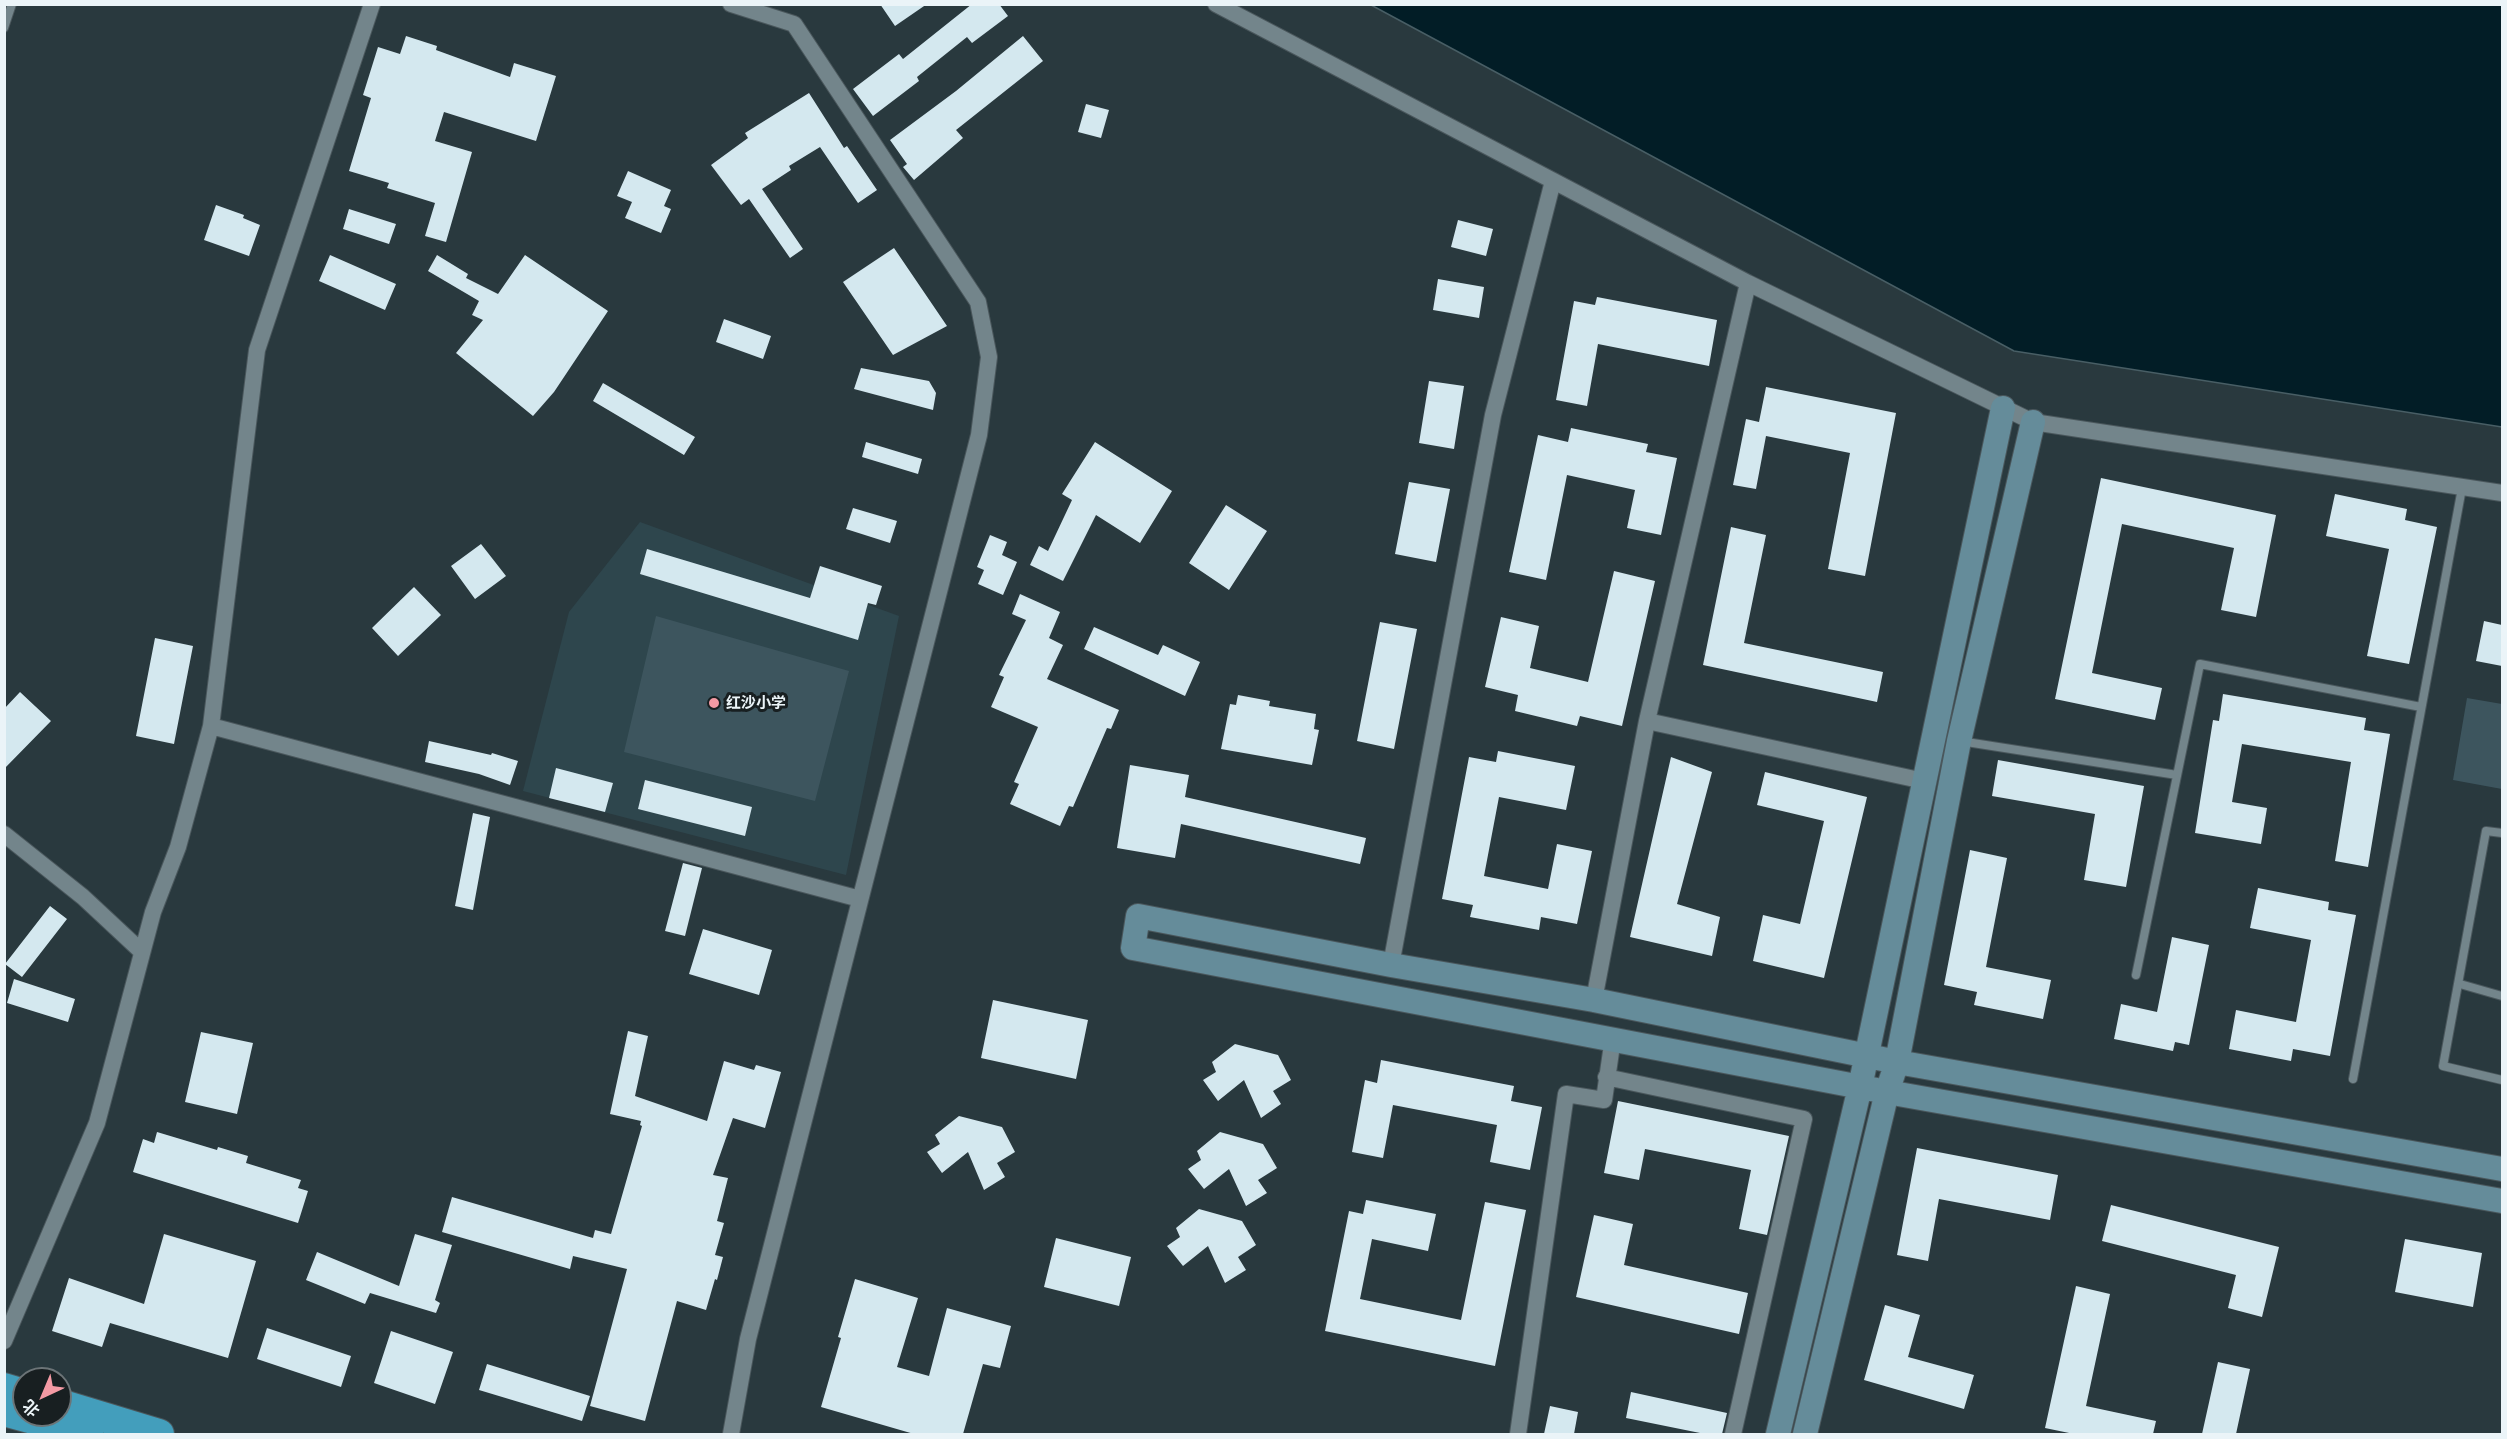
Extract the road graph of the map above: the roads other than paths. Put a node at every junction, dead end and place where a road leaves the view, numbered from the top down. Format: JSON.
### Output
{"nodes":[{"id":1,"x":12,"y":4,"type":"edge"},
{"id":2,"x":372,"y":4,"type":"edge"},
{"id":3,"x":731,"y":4,"type":"edge"},
{"id":4,"x":1216,"y":4,"type":"edge"},
{"id":5,"x":4,"y":28,"type":"edge"},
{"id":6,"x":1553,"y":181,"type":"junction"},
{"id":7,"x":1748,"y":283,"type":"junction"},
{"id":8,"x":2003,"y":408,"type":"junction"},
{"id":9,"x":2033,"y":422,"type":"junction"},
{"id":10,"x":2462,"y":488,"type":"junction"},
{"id":11,"x":2502,"y":493,"type":"edge"},
{"id":12,"x":2421,"y":708,"type":"junction"},
{"id":13,"x":1647,"y":721,"type":"junction"},
{"id":14,"x":211,"y":726,"type":"junction"},
{"id":15,"x":1959,"y":741,"type":"junction"},
{"id":16,"x":2176,"y":775,"type":"junction"},
{"id":17,"x":1924,"y":781,"type":"junction"},
{"id":18,"x":2502,"y":833,"type":"edge"},
{"id":19,"x":4,"y":834,"type":"edge"},
{"id":20,"x":860,"y":899,"type":"junction"},
{"id":21,"x":142,"y":952,"type":"junction"},
{"id":22,"x":1391,"y":965,"type":"junction"},
{"id":23,"x":2136,"y":975,"type":"dead end"},
{"id":24,"x":2460,"y":984,"type":"junction"},
{"id":25,"x":2502,"y":996,"type":"edge"},
{"id":26,"x":1594,"y":1000,"type":"junction"},
{"id":27,"x":1613,"y":1038,"type":"junction"},
{"id":28,"x":1866,"y":1056,"type":"junction"},
{"id":29,"x":1897,"y":1062,"type":"junction"},
{"id":30,"x":1606,"y":1077,"type":"junction"},
{"id":31,"x":2353,"y":1079,"type":"dead end"},
{"id":32,"x":2502,"y":1080,"type":"edge"},
{"id":33,"x":1860,"y":1087,"type":"junction"},
{"id":34,"x":1887,"y":1092,"type":"junction"},
{"id":35,"x":2502,"y":1169,"type":"edge"},
{"id":36,"x":2502,"y":1201,"type":"edge"},
{"id":37,"x":4,"y":1341,"type":"edge"},
{"id":38,"x":72,"y":1408,"type":"edge"},
{"id":39,"x":4,"y":1411,"type":"edge"},
{"id":40,"x":91,"y":1434,"type":"edge"},
{"id":41,"x":159,"y":1434,"type":"edge"},
{"id":42,"x":731,"y":1434,"type":"edge"},
{"id":43,"x":1518,"y":1434,"type":"edge"},
{"id":44,"x":1733,"y":1434,"type":"edge"},
{"id":45,"x":1778,"y":1434,"type":"edge"},
{"id":46,"x":1805,"y":1434,"type":"edge"}],
"edges":[{"from":1,"to":5,"type":"lane"},
{"from":2,"to":14,"type":"street"},
{"from":3,"to":20,"type":"street"},
{"from":4,"to":6,"type":"street"},
{"from":6,"to":7,"type":"street"},
{"from":6,"to":22,"type":"street"},
{"from":7,"to":8,"type":"street"},
{"from":7,"to":13,"type":"street"},
{"from":8,"to":9,"type":"street"},
{"from":8,"to":17,"type":"street"},
{"from":9,"to":10,"type":"street"},
{"from":9,"to":15,"type":"street"},
{"from":10,"to":11,"type":"street"},
{"from":10,"to":12,"type":"lane"},
{"from":12,"to":16,"type":"lane"},
{"from":12,"to":31,"type":"lane"},
{"from":13,"to":17,"type":"street"},
{"from":13,"to":26,"type":"street"},
{"from":14,"to":20,"type":"street"},
{"from":14,"to":21,"type":"street"},
{"from":15,"to":16,"type":"lane"},
{"from":15,"to":29,"type":"street"},
{"from":16,"to":23,"type":"lane"},
{"from":17,"to":28,"type":"street"},
{"from":18,"to":24,"type":"lane"},
{"from":19,"to":21,"type":"street"},
{"from":20,"to":42,"type":"street"},
{"from":21,"to":37,"type":"street"},
{"from":22,"to":26,"type":"street"},
{"from":22,"to":27,"type":"street"},
{"from":24,"to":25,"type":"lane"},
{"from":24,"to":32,"type":"lane"},
{"from":26,"to":28,"type":"street"},
{"from":27,"to":30,"type":"street"},
{"from":27,"to":33,"type":"street"},
{"from":28,"to":29,"type":"street"},
{"from":28,"to":33,"type":"street"},
{"from":29,"to":34,"type":"street"},
{"from":29,"to":35,"type":"street"},
{"from":30,"to":43,"type":"street"},
{"from":30,"to":44,"type":"street"},
{"from":33,"to":34,"type":"street"},
{"from":33,"to":45,"type":"street"},
{"from":34,"to":36,"type":"street"},
{"from":34,"to":46,"type":"street"},
{"from":38,"to":41,"type":"highway"},
{"from":39,"to":40,"type":"highway"}]}
